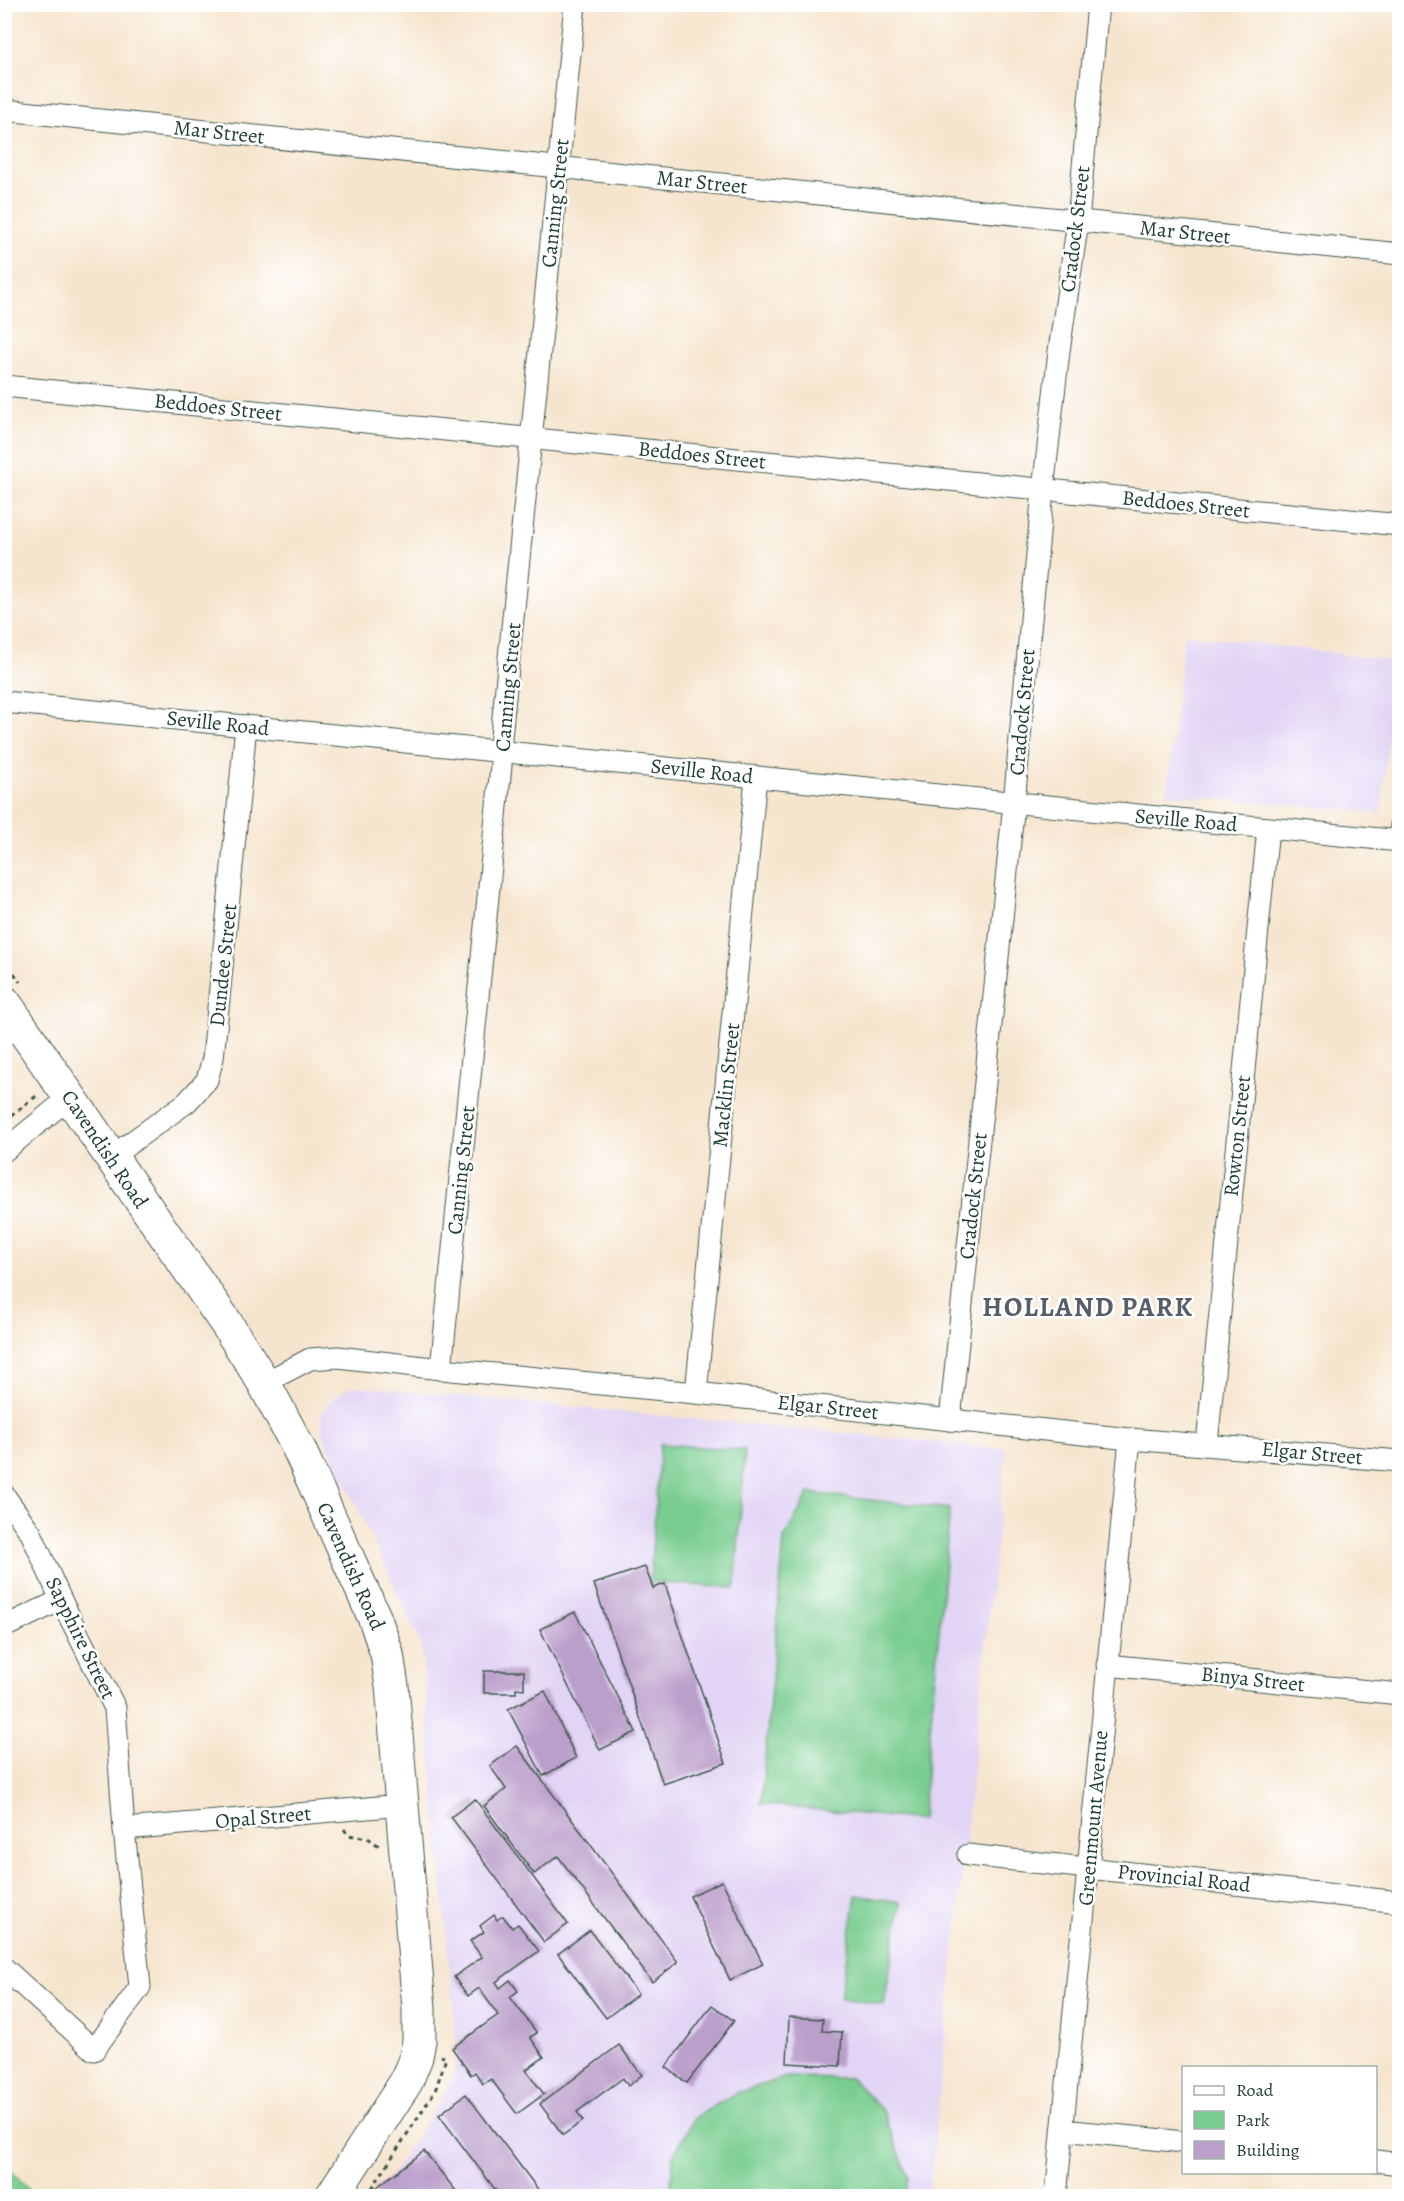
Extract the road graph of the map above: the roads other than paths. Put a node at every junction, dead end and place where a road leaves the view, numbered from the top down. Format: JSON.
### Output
{"nodes":[{"id":1,"x":575,"y":4,"type":"edge"},
{"id":2,"x":1098,"y":4,"type":"edge"},
{"id":3,"x":4,"y":111,"type":"edge"},
{"id":4,"x":559,"y":167,"type":"junction"},
{"id":5,"x":1077,"y":221,"type":"junction"},
{"id":6,"x":1400,"y":254,"type":"edge"},
{"id":7,"x":4,"y":386,"type":"edge"},
{"id":8,"x":532,"y":438,"type":"junction"},
{"id":9,"x":1043,"y":490,"type":"junction"},
{"id":10,"x":1400,"y":525,"type":"edge"},
{"id":11,"x":4,"y":702,"type":"edge"},
{"id":12,"x":246,"y":726,"type":"junction"},
{"id":13,"x":502,"y":751,"type":"junction"},
{"id":14,"x":756,"y":777,"type":"junction"},
{"id":15,"x":1400,"y":794,"type":"edge"},
{"id":16,"x":1014,"y":803,"type":"junction"},
{"id":17,"x":1268,"y":828,"type":"junction"},
{"id":18,"x":1397,"y":841,"type":"edge"},
{"id":19,"x":4,"y":1002,"type":"edge"},
{"id":20,"x":55,"y":1095,"type":"junction"},
{"id":21,"x":4,"y":1151,"type":"edge"},
{"id":22,"x":111,"y":1157,"type":"junction"},
{"id":23,"x":441,"y":1369,"type":"junction"},
{"id":24,"x":264,"y":1383,"type":"junction"},
{"id":25,"x":696,"y":1393,"type":"junction"},
{"id":26,"x":950,"y":1420,"type":"junction"},
{"id":27,"x":1130,"y":1439,"type":"junction"},
{"id":28,"x":1207,"y":1444,"type":"junction"},
{"id":29,"x":1400,"y":1461,"type":"edge"},
{"id":30,"x":4,"y":1496,"type":"edge"},
{"id":31,"x":61,"y":1600,"type":"junction"},
{"id":32,"x":4,"y":1627,"type":"edge"},
{"id":33,"x":1107,"y":1665,"type":"junction"},
{"id":34,"x":1400,"y":1694,"type":"edge"},
{"id":35,"x":402,"y":1805,"type":"junction"},
{"id":36,"x":124,"y":1829,"type":"junction"},
{"id":37,"x":969,"y":1855,"type":"dead end"},
{"id":38,"x":1088,"y":1868,"type":"junction"},
{"id":39,"x":1400,"y":1902,"type":"edge"},
{"id":40,"x":4,"y":1968,"type":"edge"},
{"id":41,"x":1062,"y":2130,"type":"junction"},
{"id":42,"x":1182,"y":2142,"type":"edge"},
{"id":43,"x":1377,"y":2161,"type":"edge"},
{"id":44,"x":1400,"y":2164,"type":"edge"},
{"id":45,"x":332,"y":2196,"type":"edge"},
{"id":46,"x":1056,"y":2196,"type":"edge"}],
"edges":[{"from":1,"to":4,"type":"street","name":"Canning Street"},
{"from":2,"to":5,"type":"street","name":"Cradock Street"},
{"from":3,"to":4,"type":"street","name":"Mar Street"},
{"from":4,"to":5,"type":"street","name":"Mar Street"},
{"from":4,"to":8,"type":"street","name":"Canning Street"},
{"from":5,"to":6,"type":"street","name":"Mar Street"},
{"from":5,"to":9,"type":"street","name":"Cradock Street"},
{"from":7,"to":8,"type":"street","name":"Beddoes Street"},
{"from":8,"to":9,"type":"street","name":"Beddoes Street"},
{"from":8,"to":13,"type":"street","name":"Canning Street"},
{"from":9,"to":10,"type":"street","name":"Beddoes Street"},
{"from":9,"to":16,"type":"street","name":"Cradock Street"},
{"from":11,"to":12,"type":"street","name":"Seville Road"},
{"from":12,"to":13,"type":"street","name":"Seville Road"},
{"from":12,"to":22,"type":"street","name":"Dundee Street"},
{"from":13,"to":14,"type":"street","name":"Seville Road"},
{"from":13,"to":23,"type":"street","name":"Canning Street"},
{"from":14,"to":16,"type":"street","name":"Seville Road"},
{"from":14,"to":25,"type":"street","name":"Macklin Street"},
{"from":15,"to":18,"type":"lane"},
{"from":16,"to":17,"type":"street","name":"Seville Road"},
{"from":16,"to":26,"type":"street","name":"Cradock Street"},
{"from":17,"to":18,"type":"street","name":"Seville Road"},
{"from":17,"to":28,"type":"street","name":"Rowton Street"},
{"from":19,"to":20,"type":"main road","name":"Cavendish Road"},
{"from":20,"to":21,"type":"street"},
{"from":20,"to":22,"type":"main road","name":"Cavendish Road"},
{"from":22,"to":24,"type":"main road","name":"Cavendish Road"},
{"from":23,"to":24,"type":"street","name":"Elgar Street"},
{"from":23,"to":25,"type":"street","name":"Elgar Street"},
{"from":24,"to":35,"type":"main road","name":"Cavendish Road"},
{"from":25,"to":26,"type":"street","name":"Elgar Street"},
{"from":26,"to":27,"type":"street","name":"Elgar Street"},
{"from":27,"to":28,"type":"street","name":"Elgar Street"},
{"from":27,"to":33,"type":"street","name":"Greenmount Avenue"},
{"from":28,"to":29,"type":"street","name":"Elgar Street"},
{"from":30,"to":31,"type":"street","name":"Sapphire Street"},
{"from":31,"to":32,"type":"street"},
{"from":31,"to":36,"type":"street","name":"Sapphire Street"},
{"from":33,"to":34,"type":"street","name":"Binya Street"},
{"from":33,"to":38,"type":"street","name":"Greenmount Avenue"},
{"from":35,"to":36,"type":"street","name":"Opal Street"},
{"from":35,"to":45,"type":"main road","name":"Cavendish Road"},
{"from":36,"to":40,"type":"street","name":"Sapphire Street"},
{"from":37,"to":38,"type":"street","name":"Provincial Road"},
{"from":38,"to":39,"type":"street","name":"Provincial Road"},
{"from":38,"to":41,"type":"street","name":"Greenmount Avenue"},
{"from":41,"to":42,"type":"street"},
{"from":41,"to":46,"type":"street","name":"Greenmount Avenue"},
{"from":43,"to":44,"type":"street"}]}
